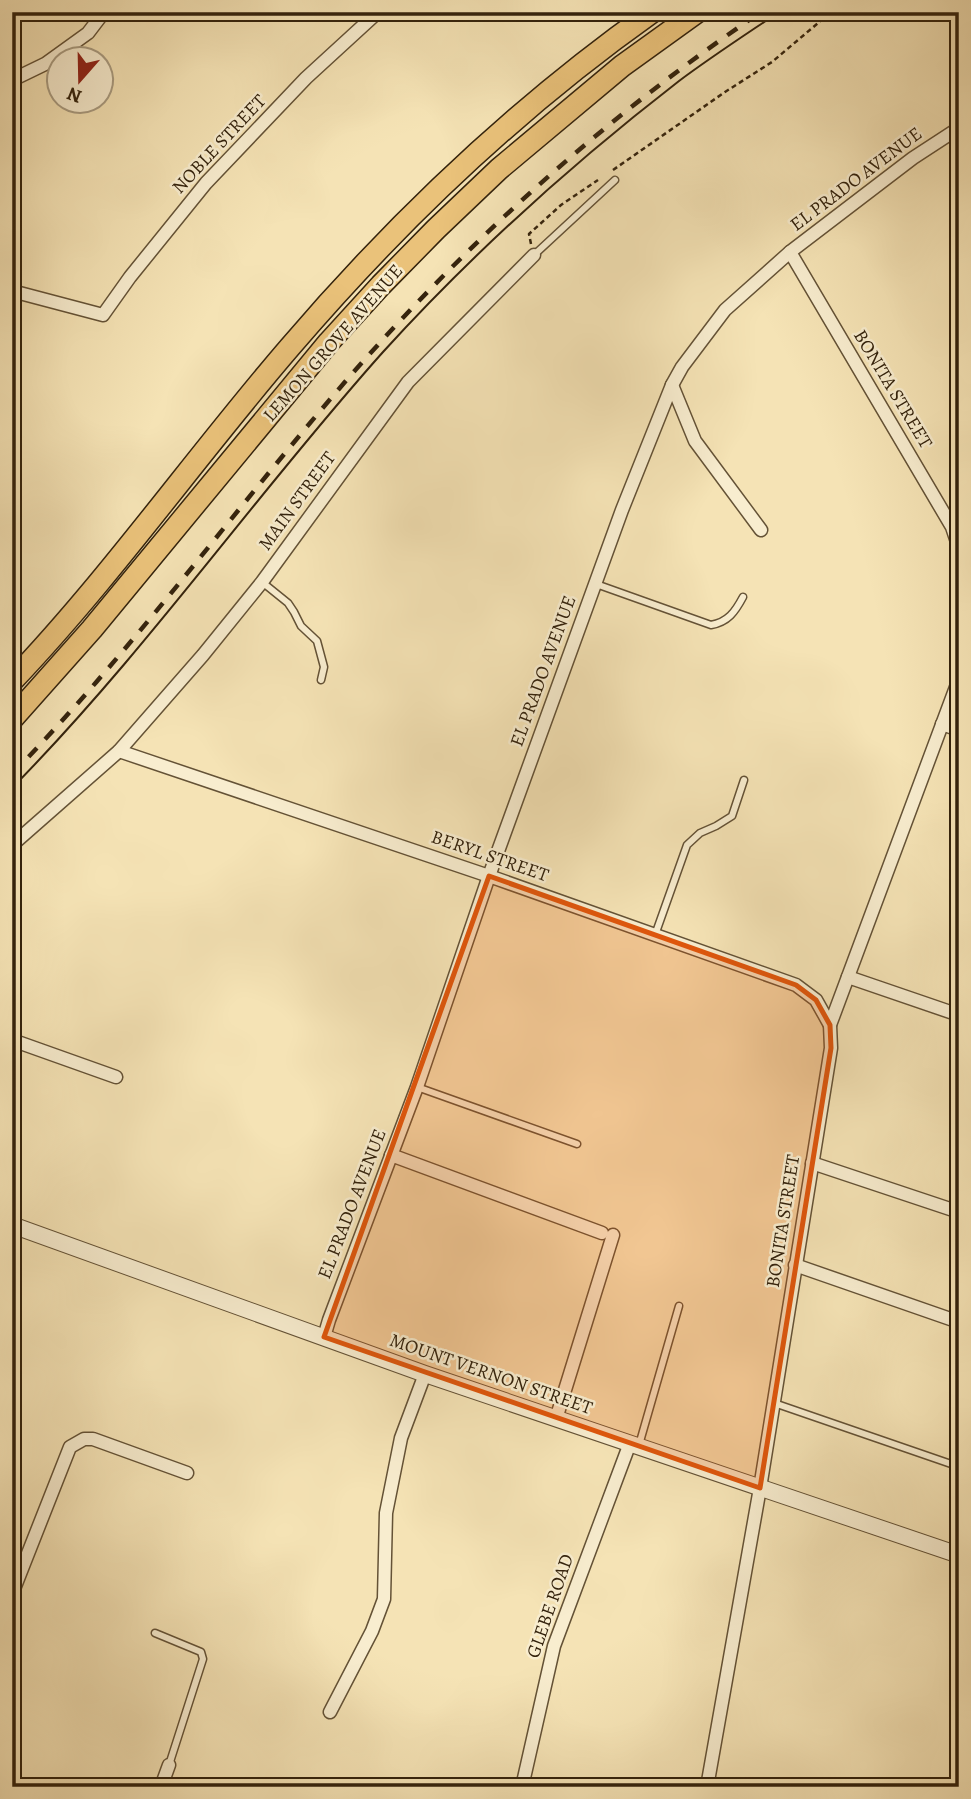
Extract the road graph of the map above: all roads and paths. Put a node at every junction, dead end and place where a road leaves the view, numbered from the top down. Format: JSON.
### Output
{"nodes":[{"id":1,"x":104,"y":12,"type":"edge"},
{"id":2,"x":378,"y":12,"type":"edge"},
{"id":3,"x":652,"y":12,"type":"edge"},
{"id":4,"x":697,"y":12,"type":"edge"},
{"id":5,"x":831,"y":12,"type":"edge"},
{"id":6,"x":668,"y":21,"type":"edge"},
{"id":7,"x":12,"y":80,"type":"edge"},
{"id":8,"x":959,"y":128,"type":"edge"},
{"id":9,"x":615,"y":180,"type":"dead end"},
{"id":10,"x":790,"y":253,"type":"junction"},
{"id":11,"x":534,"y":255,"type":"junction"},
{"id":12,"x":14,"y":292,"type":"edge"},
{"id":13,"x":12,"y":307,"type":"edge"},
{"id":14,"x":672,"y":384,"type":"junction"},
{"id":15,"x":761,"y":530,"type":"dead end"},
{"id":16,"x":130,"y":543,"type":"junction"},
{"id":17,"x":959,"y":548,"type":"edge"},
{"id":18,"x":150,"y":558,"type":"junction"},
{"id":19,"x":261,"y":582,"type":"junction"},
{"id":20,"x":596,"y":584,"type":"junction"},
{"id":21,"x":743,"y":597,"type":"dead end"},
{"id":22,"x":959,"y":679,"type":"edge"},
{"id":23,"x":321,"y":680,"type":"dead end"},
{"id":24,"x":12,"y":681,"type":"edge"},
{"id":25,"x":12,"y":719,"type":"edge"},
{"id":26,"x":942,"y":724,"type":"junction"},
{"id":27,"x":959,"y":730,"type":"edge"},
{"id":28,"x":119,"y":751,"type":"junction"},
{"id":29,"x":744,"y":780,"type":"dead end"},
{"id":30,"x":12,"y":845,"type":"edge"},
{"id":31,"x":489,"y":876,"type":"junction"},
{"id":32,"x":655,"y":935,"type":"junction"},
{"id":33,"x":848,"y":976,"type":"junction"},
{"id":34,"x":959,"y":1015,"type":"edge"},
{"id":35,"x":830,"y":1025,"type":"junction"},
{"id":36,"x":12,"y":1040,"type":"edge"},
{"id":37,"x":116,"y":1077,"type":"dead end"},
{"id":38,"x":417,"y":1087,"type":"junction"},
{"id":39,"x":577,"y":1143,"type":"dead end"},
{"id":40,"x":391,"y":1155,"type":"junction"},
{"id":41,"x":812,"y":1163,"type":"junction"},
{"id":42,"x":959,"y":1212,"type":"edge"},
{"id":43,"x":12,"y":1225,"type":"edge"},
{"id":44,"x":795,"y":1265,"type":"junction"},
{"id":45,"x":679,"y":1306,"type":"dead end"},
{"id":46,"x":959,"y":1322,"type":"edge"},
{"id":47,"x":324,"y":1337,"type":"junction"},
{"id":48,"x":425,"y":1374,"type":"junction"},
{"id":49,"x":774,"y":1403,"type":"junction"},
{"id":50,"x":556,"y":1419,"type":"junction"},
{"id":51,"x":634,"y":1445,"type":"junction"},
{"id":52,"x":954,"y":1465,"type":"dead end"},
{"id":53,"x":187,"y":1473,"type":"dead end"},
{"id":54,"x":760,"y":1488,"type":"junction"},
{"id":55,"x":959,"y":1555,"type":"edge"},
{"id":56,"x":12,"y":1594,"type":"edge"},
{"id":57,"x":155,"y":1633,"type":"dead end"},
{"id":58,"x":330,"y":1712,"type":"dead end"},
{"id":59,"x":169,"y":1765,"type":"joint"},
{"id":60,"x":161,"y":1787,"type":"edge"},
{"id":61,"x":522,"y":1787,"type":"edge"},
{"id":62,"x":707,"y":1787,"type":"edge"}],
"edges":[{"from":1,"to":7,"type":"street"},
{"from":2,"to":12,"type":"street","name":"NOBLE STREET"},
{"from":3,"to":16,"type":"main road","name":"LEMON GROVE AVENUE"},
{"from":4,"to":6,"type":"main road","name":"LEMON GROVE AVENUE"},
{"from":5,"to":11,"type":"path"},
{"from":6,"to":18,"type":"main road","name":"LEMON GROVE AVENUE"},
{"from":8,"to":10,"type":"street","name":"EL PRADO AVENUE"},
{"from":9,"to":11,"type":"lane","name":"MAIN STREET"},
{"from":10,"to":14,"type":"street","name":"EL PRADO AVENUE"},
{"from":10,"to":17,"type":"street","name":"BONITA STREET"},
{"from":11,"to":19,"type":"street","name":"MAIN STREET"},
{"from":12,"to":13,"type":"street"},
{"from":14,"to":15,"type":"street"},
{"from":14,"to":20,"type":"street","name":"EL PRADO AVENUE"},
{"from":16,"to":18,"type":"main road"},
{"from":16,"to":24,"type":"main road","name":"LEMON GROVE AVENUE"},
{"from":18,"to":25,"type":"main road","name":"LEMON GROVE AVENUE"},
{"from":19,"to":23,"type":"lane"},
{"from":19,"to":28,"type":"street","name":"MAIN STREET"},
{"from":20,"to":21,"type":"lane"},
{"from":20,"to":31,"type":"street","name":"EL PRADO AVENUE"},
{"from":22,"to":26,"type":"street","name":"BONITA STREET"},
{"from":26,"to":27,"type":"street"},
{"from":26,"to":33,"type":"street","name":"BONITA STREET"},
{"from":28,"to":30,"type":"street","name":"MAIN STREET"},
{"from":28,"to":31,"type":"street","name":"BERYL STREET"},
{"from":29,"to":32,"type":"lane"},
{"from":31,"to":32,"type":"street","name":"BERYL STREET"},
{"from":31,"to":38,"type":"street","name":"EL PRADO AVENUE"},
{"from":32,"to":35,"type":"street","name":"BERYL STREET"},
{"from":33,"to":34,"type":"street"},
{"from":33,"to":35,"type":"street","name":"BONITA STREET"},
{"from":35,"to":41,"type":"street","name":"BONITA STREET"},
{"from":36,"to":37,"type":"street"},
{"from":38,"to":39,"type":"lane"},
{"from":38,"to":40,"type":"street","name":"EL PRADO AVENUE"},
{"from":40,"to":47,"type":"street","name":"EL PRADO AVENUE"},
{"from":40,"to":50,"type":"street"},
{"from":41,"to":42,"type":"street"},
{"from":41,"to":44,"type":"street","name":"BONITA STREET"},
{"from":43,"to":47,"type":"street","name":"MOUNT VERNON STREET"},
{"from":44,"to":46,"type":"street"},
{"from":44,"to":49,"type":"street","name":"BONITA STREET"},
{"from":45,"to":51,"type":"lane"},
{"from":47,"to":48,"type":"street","name":"MOUNT VERNON STREET"},
{"from":48,"to":50,"type":"street","name":"MOUNT VERNON STREET"},
{"from":48,"to":58,"type":"street"},
{"from":49,"to":52,"type":"lane"},
{"from":49,"to":54,"type":"street","name":"BONITA STREET"},
{"from":50,"to":51,"type":"street","name":"MOUNT VERNON STREET"},
{"from":51,"to":54,"type":"street","name":"MOUNT VERNON STREET"},
{"from":51,"to":61,"type":"street","name":"GLEBE ROAD"},
{"from":53,"to":56,"type":"street"},
{"from":54,"to":55,"type":"street","name":"MOUNT VERNON STREET"},
{"from":54,"to":62,"type":"street","name":"BONITA STREET"},
{"from":57,"to":59,"type":"lane"},
{"from":59,"to":60,"type":"street"}]}
